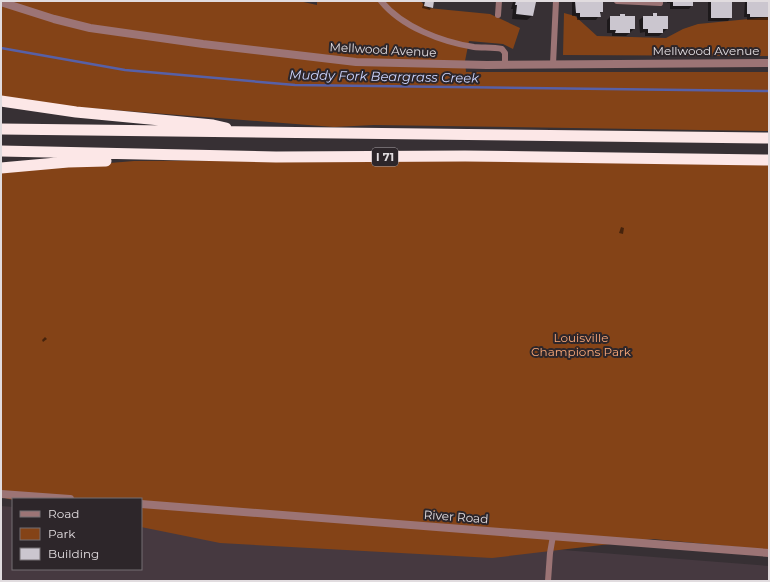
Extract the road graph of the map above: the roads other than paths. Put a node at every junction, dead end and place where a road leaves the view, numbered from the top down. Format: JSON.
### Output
{"nodes":[{"id":1,"x":381,"y":1,"type":"edge"},
{"id":2,"x":499,"y":1,"type":"edge"},
{"id":3,"x":556,"y":1,"type":"edge"},
{"id":4,"x":617,"y":1,"type":"edge"},
{"id":5,"x":660,"y":1,"type":"edge"},
{"id":6,"x":1,"y":2,"type":"edge"},
{"id":7,"x":498,"y":15,"type":"dead end"},
{"id":8,"x":769,"y":63,"type":"edge"},
{"id":9,"x":553,"y":64,"type":"junction"},
{"id":10,"x":505,"y":65,"type":"junction"},
{"id":11,"x":1,"y":101,"type":"edge"},
{"id":12,"x":1,"y":129,"type":"edge"},
{"id":13,"x":250,"y":133,"type":"junction"},
{"id":14,"x":769,"y":138,"type":"edge"},
{"id":15,"x":1,"y":151,"type":"edge"},
{"id":16,"x":276,"y":157,"type":"junction"},
{"id":17,"x":769,"y":160,"type":"edge"},
{"id":18,"x":1,"y":168,"type":"edge"},
{"id":19,"x":1,"y":494,"type":"edge"},
{"id":20,"x":56,"y":498,"type":"edge"},
{"id":21,"x":142,"y":504,"type":"edge"},
{"id":22,"x":553,"y":536,"type":"junction"},
{"id":23,"x":769,"y":553,"type":"edge"},
{"id":24,"x":548,"y":581,"type":"edge"}],
"edges":[{"from":1,"to":10,"type":"street"},
{"from":2,"to":7,"type":"street"},
{"from":3,"to":9,"type":"street"},
{"from":4,"to":5,"type":"street"},
{"from":6,"to":10,"type":"street","name":"Mellwood Avenue"},
{"from":8,"to":9,"type":"street","name":"Mellwood Avenue"},
{"from":9,"to":10,"type":"street","name":"Mellwood Avenue"},
{"from":11,"to":13,"type":"highway"},
{"from":12,"to":13,"type":"highway","number":"I 71"},
{"from":13,"to":14,"type":"highway","number":"I 71"},
{"from":15,"to":16,"type":"highway","number":"I 71"},
{"from":16,"to":17,"type":"highway","number":"I 71"},
{"from":16,"to":18,"type":"highway"},
{"from":19,"to":20,"type":"street"},
{"from":21,"to":22,"type":"street","name":"River Road"},
{"from":22,"to":23,"type":"street","name":"River Road"},
{"from":22,"to":24,"type":"street"}]}
